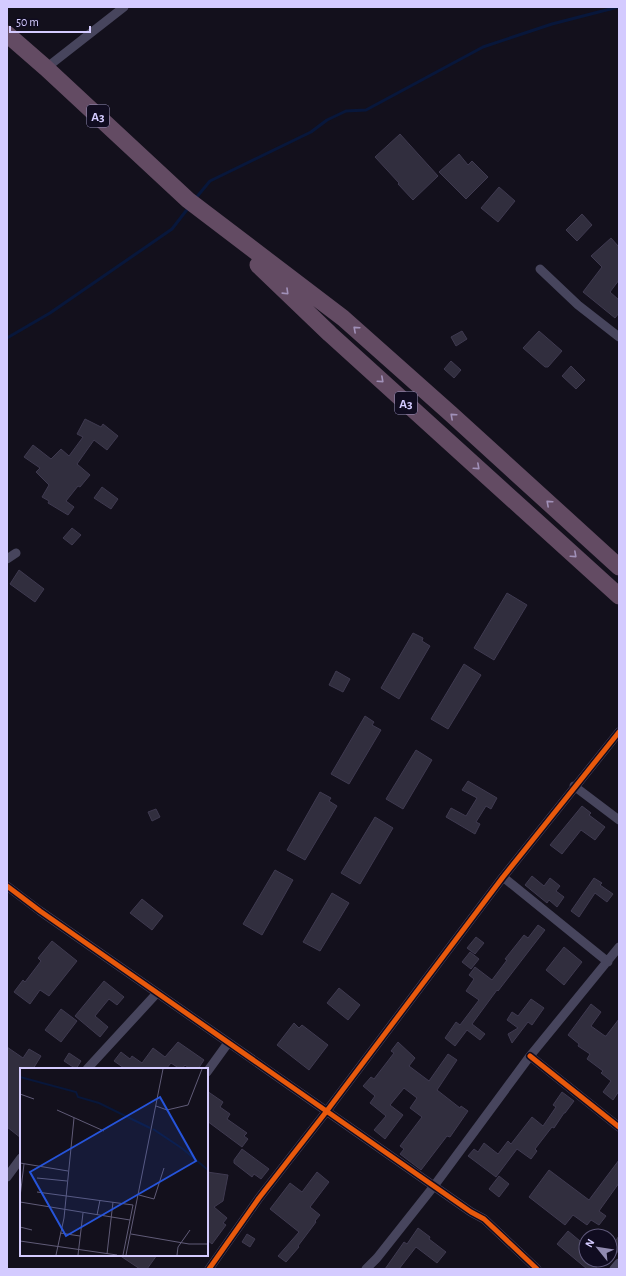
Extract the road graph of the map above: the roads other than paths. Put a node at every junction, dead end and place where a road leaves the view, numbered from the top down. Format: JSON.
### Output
{"nodes":[{"id":1,"x":124,"y":7,"type":"edge"},
{"id":2,"x":7,"y":34,"type":"edge"},
{"id":3,"x":46,"y":68,"type":"junction"},
{"id":4,"x":193,"y":203,"type":"junction"},
{"id":5,"x":540,"y":269,"type":"dead end"},
{"id":6,"x":619,"y":337,"type":"edge"},
{"id":7,"x":16,"y":553,"type":"dead end"},
{"id":8,"x":7,"y":559,"type":"edge"},
{"id":9,"x":619,"y":567,"type":"edge"},
{"id":10,"x":619,"y":596,"type":"edge"},
{"id":11,"x":619,"y":732,"type":"edge"},
{"id":12,"x":574,"y":786,"type":"junction"},
{"id":13,"x":619,"y":820,"type":"edge"},
{"id":14,"x":503,"y":877,"type":"junction"},
{"id":15,"x":7,"y":886,"type":"edge"},
{"id":16,"x":619,"y":947,"type":"edge"},
{"id":17,"x":608,"y":962,"type":"junction"},
{"id":18,"x":157,"y":993,"type":"junction"},
{"id":19,"x":228,"y":1043,"type":"junction"},
{"id":20,"x":530,"y":1056,"type":"junction"},
{"id":21,"x":88,"y":1068,"type":"edge"},
{"id":22,"x":208,"y":1071,"type":"edge"},
{"id":23,"x":326,"y":1112,"type":"junction"},
{"id":24,"x":619,"y":1127,"type":"edge"},
{"id":25,"x":20,"y":1159,"type":"edge"},
{"id":26,"x":7,"y":1177,"type":"edge"},
{"id":27,"x":434,"y":1186,"type":"junction"},
{"id":28,"x":619,"y":1263,"type":"edge"},
{"id":29,"x":209,"y":1269,"type":"edge"},
{"id":30,"x":366,"y":1269,"type":"edge"},
{"id":31,"x":537,"y":1269,"type":"edge"},
{"id":32,"x":614,"y":1269,"type":"edge"}],
"edges":[{"from":1,"to":3,"type":"street"},
{"from":2,"to":3,"type":"highway","number":"A3"},
{"from":3,"to":4,"type":"highway","number":"A3"},
{"from":9,"to":4,"type":"highway","number":"A3","one_way":true},
{"from":4,"to":10,"type":"highway","number":"A3","one_way":true},
{"from":5,"to":6,"type":"street"},
{"from":7,"to":8,"type":"street"},
{"from":11,"to":12,"type":"street"},
{"from":12,"to":13,"type":"street"},
{"from":12,"to":14,"type":"street"},
{"from":14,"to":17,"type":"street"},
{"from":14,"to":23,"type":"street"},
{"from":15,"to":18,"type":"street"},
{"from":16,"to":17,"type":"street"},
{"from":17,"to":20,"type":"street"},
{"from":18,"to":19,"type":"street"},
{"from":18,"to":21,"type":"street"},
{"from":19,"to":22,"type":"street"},
{"from":19,"to":23,"type":"street"},
{"from":20,"to":24,"type":"street"},
{"from":20,"to":27,"type":"street"},
{"from":23,"to":27,"type":"street"},
{"from":23,"to":29,"type":"street"},
{"from":25,"to":26,"type":"street"},
{"from":27,"to":30,"type":"street"},
{"from":27,"to":31,"type":"street"},
{"from":28,"to":32,"type":"street"}]}
